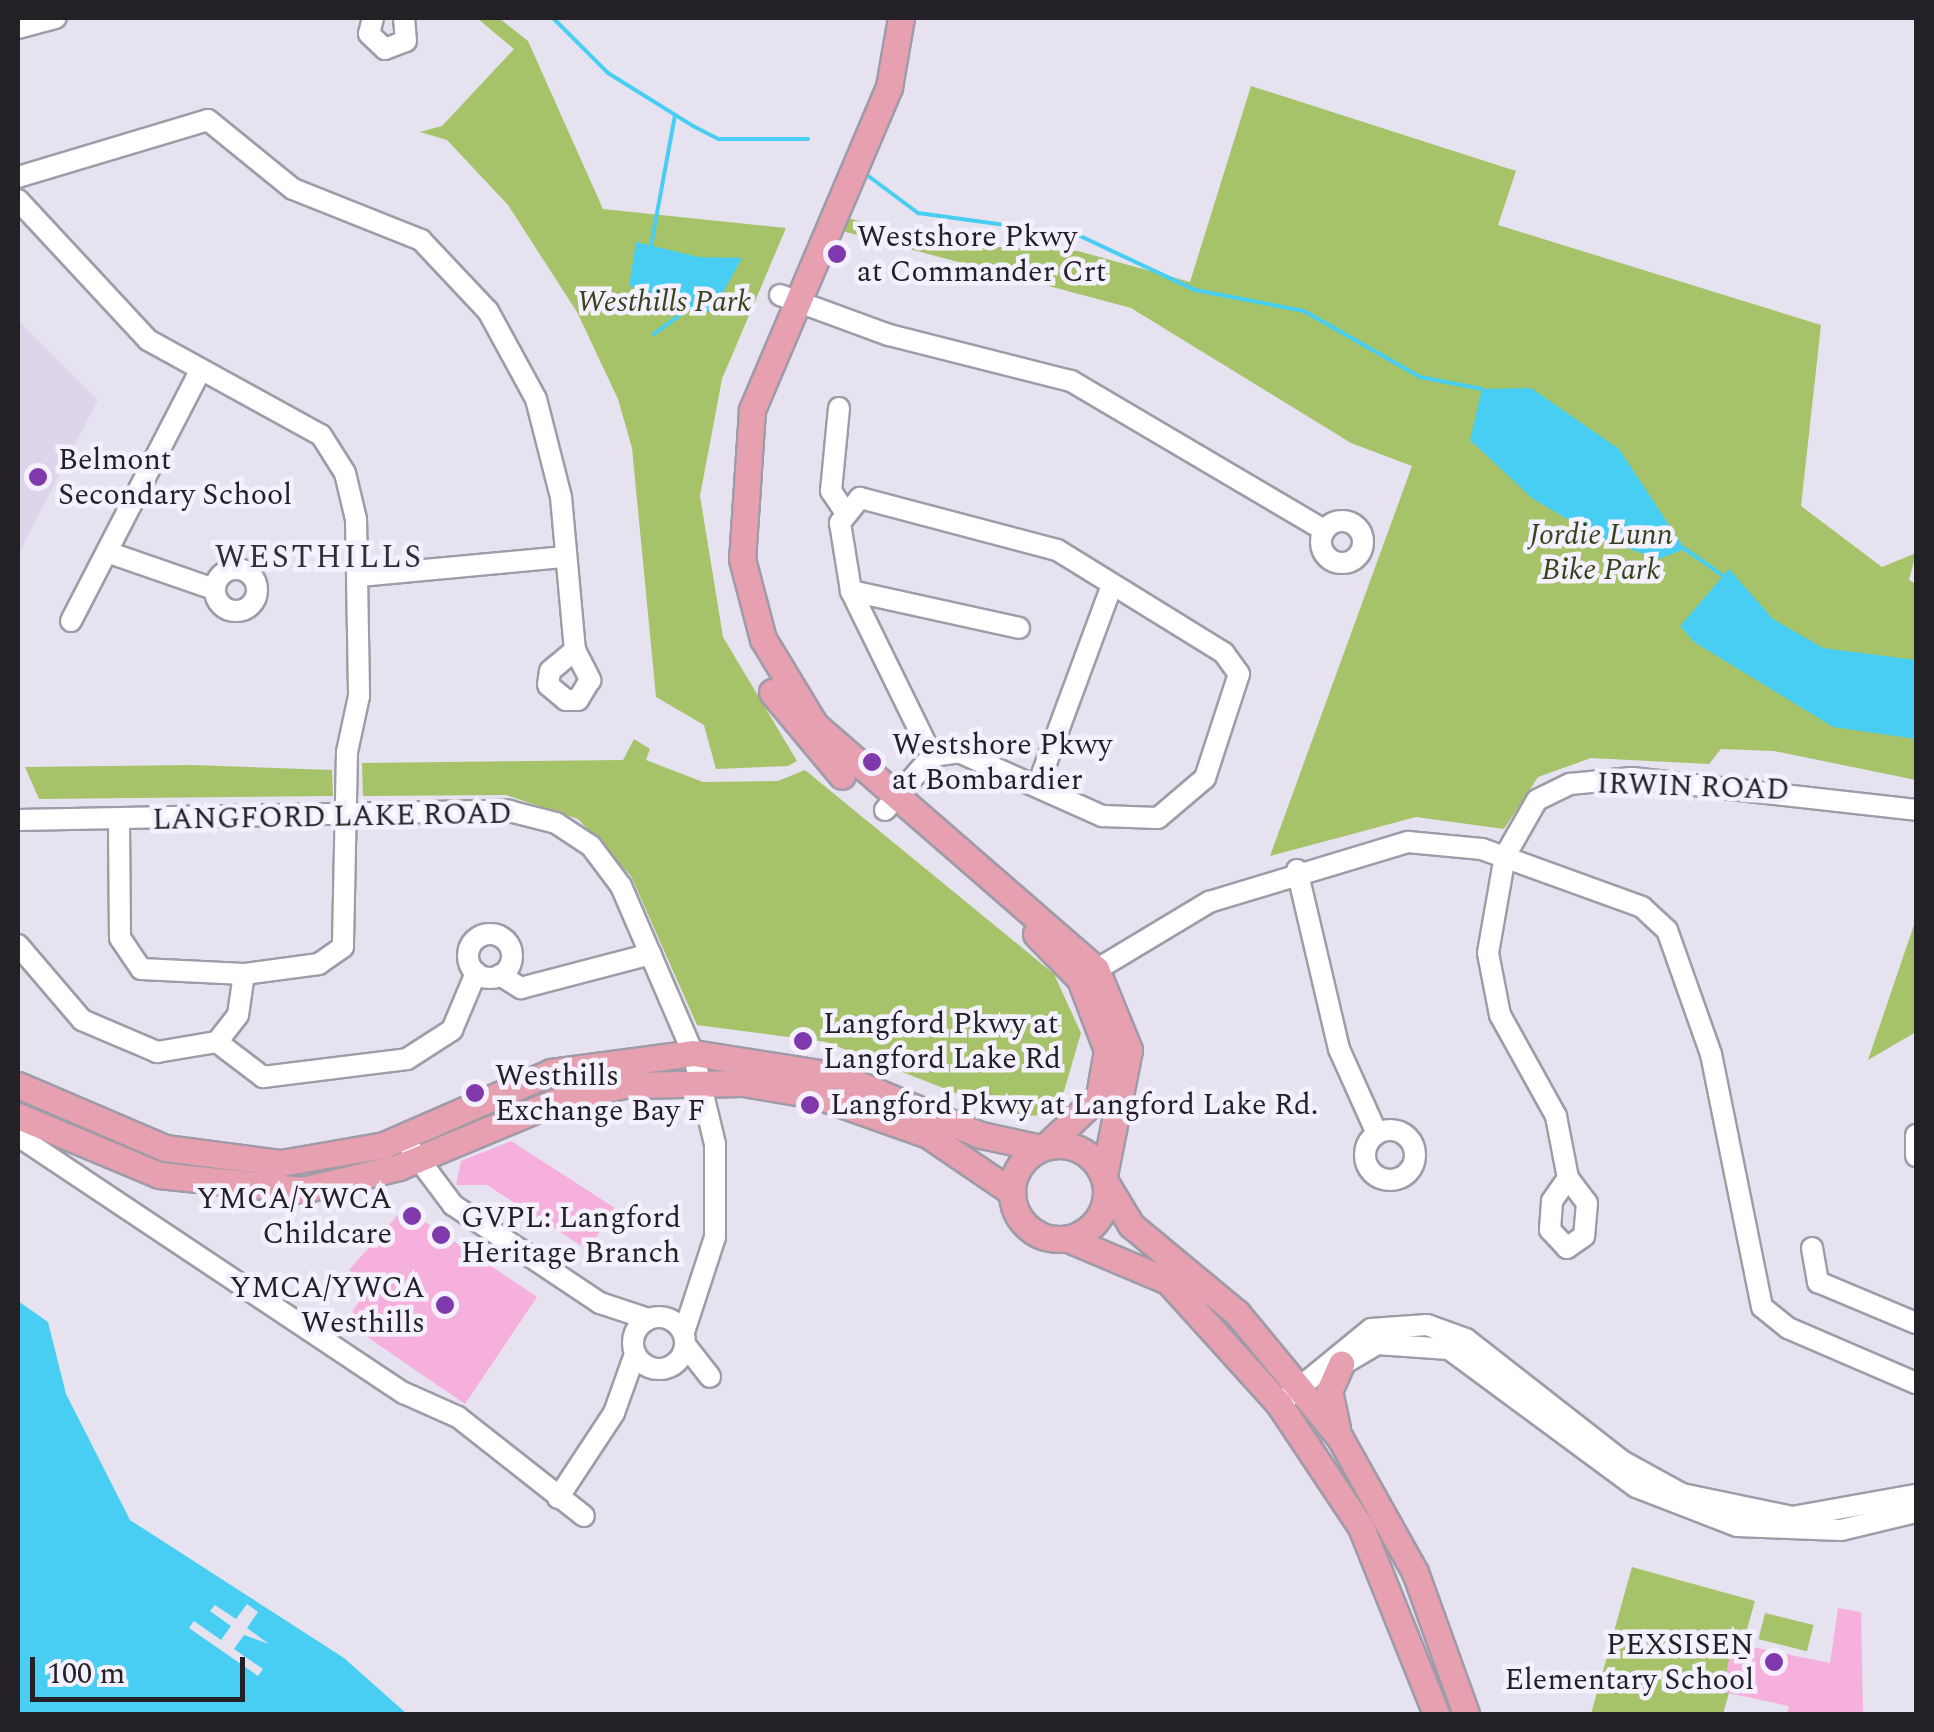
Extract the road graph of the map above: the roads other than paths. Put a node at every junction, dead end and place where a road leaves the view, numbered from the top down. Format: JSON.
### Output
{"nodes":[{"id":1,"x":56,"y":18,"type":"edge"},
{"id":2,"x":372,"y":18,"type":"edge"},
{"id":3,"x":404,"y":18,"type":"edge"},
{"id":4,"x":901,"y":18,"type":"edge"},
{"id":5,"x":18,"y":28,"type":"edge"},
{"id":6,"x":18,"y":177,"type":"edge"},
{"id":7,"x":18,"y":200,"type":"edge"},
{"id":8,"x":788,"y":298,"type":"junction"},
{"id":9,"x":200,"y":373,"type":"junction"},
{"id":10,"x":839,"y":408,"type":"dead end"},
{"id":11,"x":843,"y":509,"type":"junction"},
{"id":12,"x":1324,"y":530,"type":"dead end"},
{"id":13,"x":107,"y":552,"type":"junction"},
{"id":14,"x":563,"y":557,"type":"junction"},
{"id":15,"x":359,"y":576,"type":"junction"},
{"id":16,"x":1112,"y":585,"type":"junction"},
{"id":17,"x":214,"y":589,"type":"dead end"},
{"id":18,"x":852,"y":591,"type":"junction"},
{"id":19,"x":71,"y":621,"type":"dead end"},
{"id":20,"x":1019,"y":628,"type":"dead end"},
{"id":21,"x":574,"y":650,"type":"dead end"},
{"id":22,"x":932,"y":756,"type":"junction"},
{"id":23,"x":1038,"y":785,"type":"junction"},
{"id":24,"x":890,"y":804,"type":"junction"},
{"id":25,"x":1916,"y":810,"type":"edge"},
{"id":26,"x":348,"y":813,"type":"junction"},
{"id":27,"x":18,"y":820,"type":"edge"},
{"id":28,"x":120,"y":821,"type":"junction"},
{"id":29,"x":1505,"y":856,"type":"junction"},
{"id":30,"x":1297,"y":870,"type":"junction"},
{"id":31,"x":18,"y":945,"type":"edge"},
{"id":32,"x":651,"y":954,"type":"junction"},
{"id":33,"x":476,"y":973,"type":"junction"},
{"id":34,"x":244,"y":974,"type":"junction"},
{"id":35,"x":1088,"y":974,"type":"junction"},
{"id":36,"x":500,"y":975,"type":"junction"},
{"id":37,"x":217,"y":1042,"type":"junction"},
{"id":38,"x":692,"y":1053,"type":"junction"},
{"id":39,"x":701,"y":1080,"type":"junction"},
{"id":40,"x":18,"y":1085,"type":"edge"},
{"id":41,"x":18,"y":1116,"type":"edge"},
{"id":42,"x":1374,"y":1128,"type":"dead end"},
{"id":43,"x":1916,"y":1135,"type":"edge"},
{"id":44,"x":18,"y":1136,"type":"edge"},
{"id":45,"x":404,"y":1136,"type":"junction"},
{"id":46,"x":1043,"y":1147,"type":"junction"},
{"id":47,"x":1916,"y":1156,"type":"edge"},
{"id":48,"x":417,"y":1159,"type":"junction"},
{"id":49,"x":1568,"y":1178,"type":"dead end"},
{"id":50,"x":1105,"y":1180,"type":"junction"},
{"id":51,"x":1012,"y":1192,"type":"junction"},
{"id":52,"x":1068,"y":1239,"type":"junction"},
{"id":53,"x":1812,"y":1248,"type":"dead end"},
{"id":54,"x":698,"y":1281,"type":"junction"},
{"id":55,"x":600,"y":1303,"type":"junction"},
{"id":56,"x":656,"y":1318,"type":"junction"},
{"id":57,"x":1916,"y":1323,"type":"edge"},
{"id":58,"x":685,"y":1339,"type":"junction"},
{"id":59,"x":634,"y":1346,"type":"junction"},
{"id":60,"x":1341,"y":1364,"type":"junction"},
{"id":61,"x":666,"y":1368,"type":"junction"},
{"id":62,"x":1308,"y":1381,"type":"junction"},
{"id":63,"x":1916,"y":1383,"type":"edge"},
{"id":64,"x":1279,"y":1404,"type":"junction"},
{"id":65,"x":614,"y":1412,"type":"junction"},
{"id":66,"x":1340,"y":1438,"type":"junction"},
{"id":67,"x":1916,"y":1494,"type":"edge"},
{"id":68,"x":558,"y":1498,"type":"junction"},
{"id":69,"x":1916,"y":1512,"type":"edge"},
{"id":70,"x":584,"y":1516,"type":"dead end"},
{"id":71,"x":1436,"y":1714,"type":"edge"},
{"id":72,"x":1466,"y":1714,"type":"edge"}],
"edges":[{"from":1,"to":5,"type":"street"},
{"from":2,"to":3,"type":"street"},
{"from":4,"to":8,"type":"main road"},
{"from":6,"to":14,"type":"street"},
{"from":7,"to":9,"type":"street"},
{"from":8,"to":12,"type":"street"},
{"from":8,"to":24,"type":"main road"},
{"from":9,"to":13,"type":"street"},
{"from":9,"to":15,"type":"street"},
{"from":10,"to":11,"type":"street"},
{"from":11,"to":16,"type":"street"},
{"from":11,"to":18,"type":"street"},
{"from":13,"to":17,"type":"street"},
{"from":13,"to":19,"type":"street"},
{"from":14,"to":15,"type":"street"},
{"from":14,"to":21,"type":"street"},
{"from":15,"to":26,"type":"street"},
{"from":16,"to":23,"type":"street"},
{"from":16,"to":23,"type":"street"},
{"from":18,"to":20,"type":"street"},
{"from":18,"to":22,"type":"street"},
{"from":22,"to":23,"type":"street"},
{"from":22,"to":24,"type":"street"},
{"from":24,"to":35,"type":"main road"},
{"from":25,"to":29,"type":"street","name":"IRWIN ROAD"},
{"from":26,"to":28,"type":"street","name":"LANGFORD LAKE ROAD"},
{"from":26,"to":32,"type":"street","name":"LANGFORD LAKE ROAD"},
{"from":26,"to":34,"type":"street"},
{"from":27,"to":28,"type":"street","name":"LANGFORD LAKE ROAD"},
{"from":28,"to":34,"type":"street"},
{"from":29,"to":30,"type":"street"},
{"from":29,"to":49,"type":"street","name":"IRWIN ROAD"},
{"from":29,"to":63,"type":"street"},
{"from":30,"to":35,"type":"street"},
{"from":30,"to":42,"type":"street"},
{"from":31,"to":37,"type":"street"},
{"from":32,"to":36,"type":"street"},
{"from":32,"to":38,"type":"street","name":"LANGFORD LAKE ROAD"},
{"from":33,"to":36,"type":"street"},
{"from":33,"to":36,"type":"street"},
{"from":33,"to":37,"type":"street"},
{"from":34,"to":37,"type":"street"},
{"from":35,"to":46,"type":"main road"},
{"from":35,"to":50,"type":"main road"},
{"from":38,"to":39,"type":"street","name":"LANGFORD LAKE ROAD"},
{"from":38,"to":45,"type":"main road"},
{"from":38,"to":46,"type":"main road"},
{"from":39,"to":48,"type":"main road"},
{"from":39,"to":51,"type":"main road"},
{"from":39,"to":54,"type":"street","name":"LANGFORD LAKE ROAD"},
{"from":40,"to":45,"type":"main road"},
{"from":41,"to":48,"type":"main road"},
{"from":43,"to":47,"type":"street"},
{"from":44,"to":68,"type":"street"},
{"from":45,"to":48,"type":"street"},
{"from":46,"to":50,"type":"main road"},
{"from":46,"to":51,"type":"main road"},
{"from":48,"to":55,"type":"street"},
{"from":50,"to":52,"type":"main road"},
{"from":50,"to":62,"type":"main road"},
{"from":51,"to":52,"type":"main road"},
{"from":52,"to":64,"type":"main road"},
{"from":53,"to":57,"type":"street"},
{"from":54,"to":56,"type":"street","name":"LANGFORD LAKE ROAD"},
{"from":54,"to":58,"type":"street","name":"LANGFORD LAKE ROAD"},
{"from":55,"to":56,"type":"street"},
{"from":55,"to":59,"type":"street"},
{"from":56,"to":58,"type":"street"},
{"from":56,"to":59,"type":"street","name":"LANGFORD LAKE ROAD"},
{"from":58,"to":61,"type":"street","name":"LANGFORD LAKE ROAD"},
{"from":58,"to":61,"type":"street"},
{"from":59,"to":61,"type":"street"},
{"from":59,"to":65,"type":"street"},
{"from":60,"to":62,"type":"street"},
{"from":60,"to":66,"type":"main road"},
{"from":60,"to":69,"type":"street"},
{"from":61,"to":65,"type":"street"},
{"from":62,"to":64,"type":"street"},
{"from":62,"to":66,"type":"main road"},
{"from":62,"to":67,"type":"street"},
{"from":64,"to":71,"type":"main road"},
{"from":65,"to":68,"type":"street"},
{"from":66,"to":72,"type":"main road"},
{"from":68,"to":70,"type":"street"}]}
